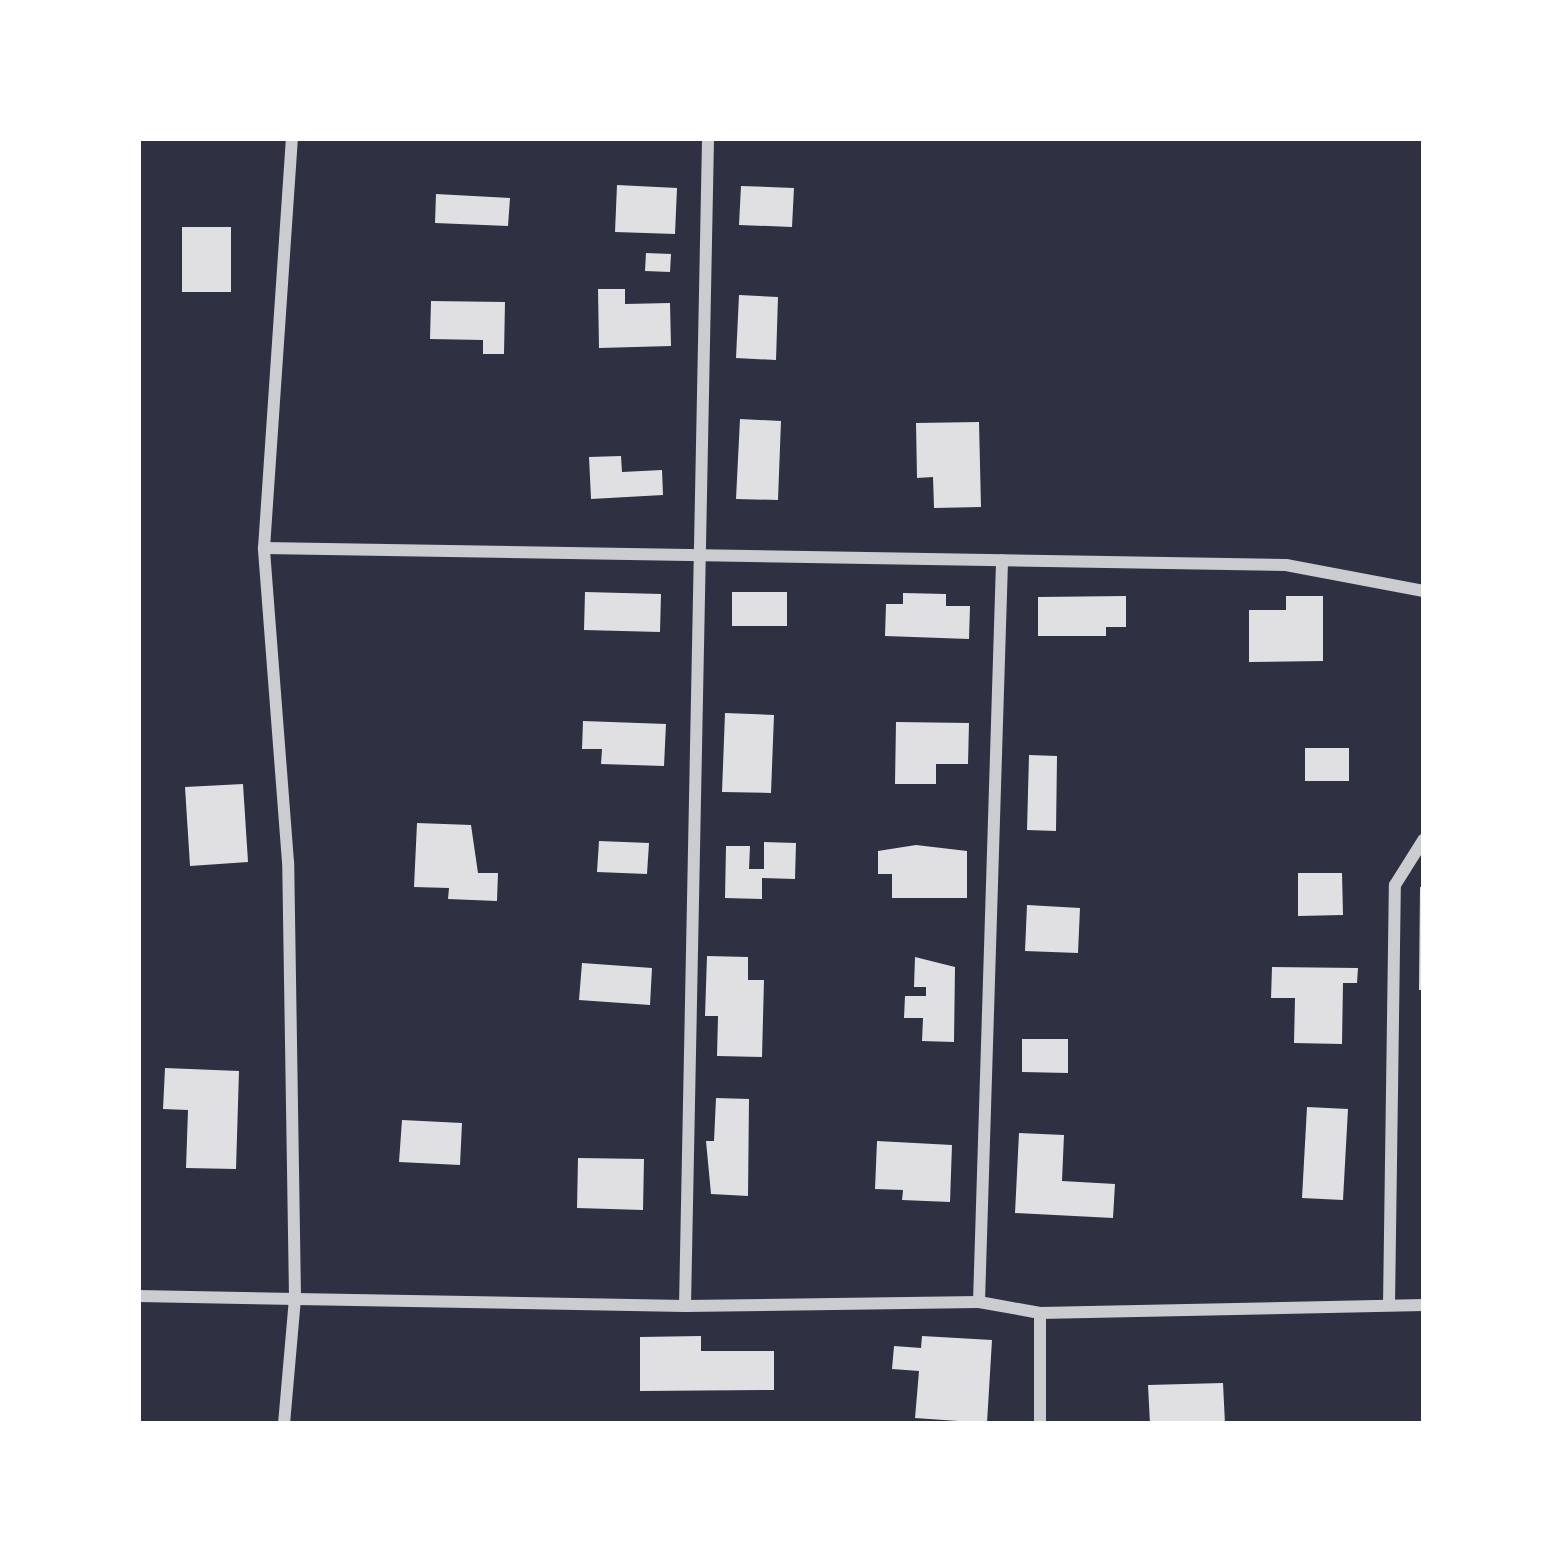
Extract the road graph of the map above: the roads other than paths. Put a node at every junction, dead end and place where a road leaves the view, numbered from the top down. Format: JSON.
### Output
{"nodes":[{"id":1,"x":292,"y":138,"type":"edge"},
{"id":2,"x":708,"y":138,"type":"edge"},
{"id":3,"x":264,"y":548,"type":"junction"},
{"id":4,"x":700,"y":555,"type":"junction"},
{"id":5,"x":1002,"y":560,"type":"junction"},
{"id":6,"x":1424,"y":591,"type":"edge"},
{"id":7,"x":1424,"y":839,"type":"edge"},
{"id":8,"x":138,"y":1296,"type":"edge"},
{"id":9,"x":295,"y":1297,"type":"junction"},
{"id":10,"x":979,"y":1302,"type":"junction"},
{"id":11,"x":1424,"y":1305,"type":"edge"},
{"id":12,"x":685,"y":1306,"type":"junction"},
{"id":13,"x":1389,"y":1306,"type":"junction"},
{"id":14,"x":1040,"y":1312,"type":"junction"},
{"id":15,"x":284,"y":1424,"type":"edge"},
{"id":16,"x":1040,"y":1424,"type":"edge"}],
"edges":[{"from":1,"to":3,"type":"street"},
{"from":2,"to":4,"type":"street"},
{"from":3,"to":4,"type":"street"},
{"from":3,"to":9,"type":"street"},
{"from":4,"to":5,"type":"street"},
{"from":4,"to":12,"type":"street"},
{"from":5,"to":6,"type":"street"},
{"from":5,"to":10,"type":"street"},
{"from":7,"to":13,"type":"street"},
{"from":8,"to":9,"type":"street"},
{"from":9,"to":12,"type":"street"},
{"from":9,"to":15,"type":"street"},
{"from":10,"to":12,"type":"street"},
{"from":10,"to":14,"type":"street"},
{"from":11,"to":13,"type":"street"},
{"from":13,"to":14,"type":"street"},
{"from":14,"to":16,"type":"street"}]}
